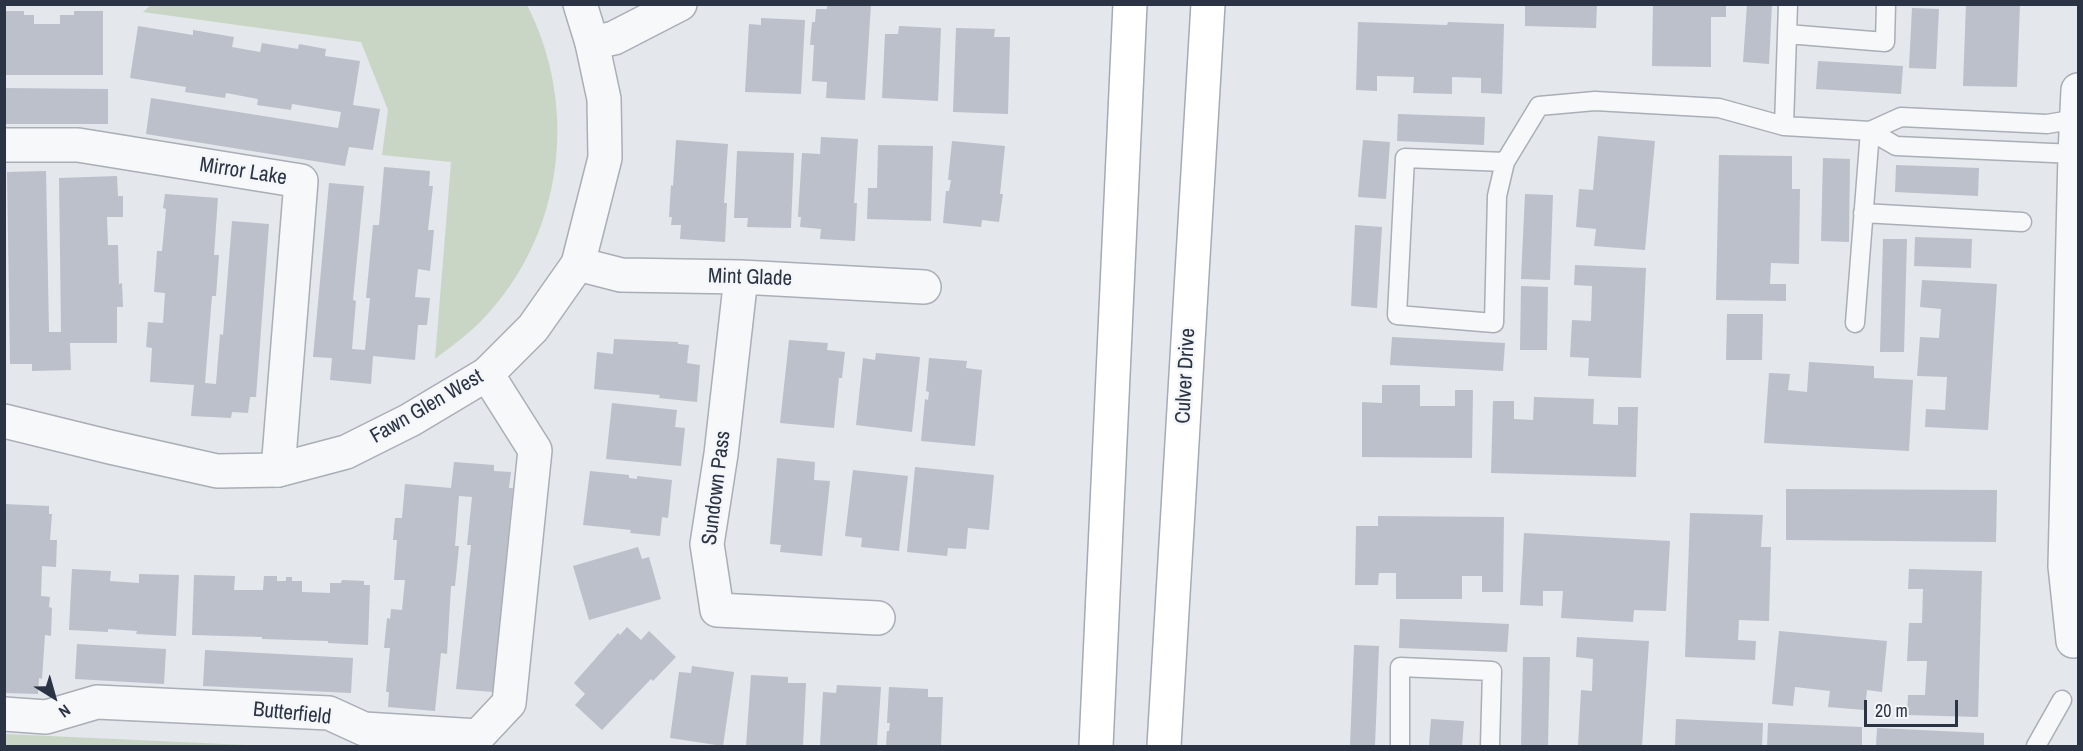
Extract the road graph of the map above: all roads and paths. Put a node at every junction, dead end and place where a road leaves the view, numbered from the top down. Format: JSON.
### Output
{"nodes":[{"id":1,"x":580,"y":4,"type":"edge"},
{"id":2,"x":680,"y":4,"type":"edge"},
{"id":3,"x":1130,"y":4,"type":"edge"},
{"id":4,"x":1209,"y":4,"type":"edge"},
{"id":5,"x":1788,"y":4,"type":"edge"},
{"id":6,"x":1886,"y":4,"type":"edge"},
{"id":7,"x":1787,"y":34,"type":"junction"},
{"id":8,"x":592,"y":43,"type":"junction"},
{"id":9,"x":2078,"y":109,"type":"edge"},
{"id":10,"x":1784,"y":126,"type":"junction"},
{"id":11,"x":1870,"y":131,"type":"junction"},
{"id":12,"x":4,"y":145,"type":"edge"},
{"id":13,"x":2077,"y":155,"type":"edge"},
{"id":14,"x":1505,"y":162,"type":"junction"},
{"id":15,"x":1863,"y":213,"type":"junction"},
{"id":16,"x":2022,"y":222,"type":"dead end"},
{"id":17,"x":578,"y":264,"type":"junction"},
{"id":18,"x":741,"y":277,"type":"junction"},
{"id":19,"x":924,"y":287,"type":"dead end"},
{"id":20,"x":1855,"y":323,"type":"dead end"},
{"id":21,"x":487,"y":374,"type":"junction"},
{"id":22,"x":4,"y":421,"type":"edge"},
{"id":23,"x":278,"y":470,"type":"junction"},
{"id":24,"x":878,"y":618,"type":"dead end"},
{"id":25,"x":2073,"y":641,"type":"dead end"},
{"id":26,"x":2062,"y":700,"type":"dead end"},
{"id":27,"x":4,"y":714,"type":"edge"},
{"id":28,"x":1096,"y":747,"type":"edge"},
{"id":29,"x":1164,"y":747,"type":"edge"},
{"id":30,"x":1400,"y":747,"type":"edge"},
{"id":31,"x":1490,"y":747,"type":"edge"},
{"id":32,"x":2036,"y":747,"type":"edge"}],
"edges":[{"from":1,"to":8,"type":"street","name":"Fawn Glen West"},
{"from":2,"to":8,"type":"street"},
{"from":3,"to":28,"type":"main road"},
{"from":4,"to":29,"type":"main road","name":"Culver Drive"},
{"from":5,"to":7,"type":"lane"},
{"from":6,"to":7,"type":"lane"},
{"from":7,"to":10,"type":"lane"},
{"from":8,"to":17,"type":"street","name":"Fawn Glen West"},
{"from":9,"to":11,"type":"lane"},
{"from":9,"to":13,"type":"street"},
{"from":10,"to":11,"type":"lane"},
{"from":10,"to":14,"type":"lane"},
{"from":11,"to":13,"type":"lane"},
{"from":11,"to":15,"type":"lane"},
{"from":12,"to":23,"type":"street","name":"Mirror Lake"},
{"from":13,"to":25,"type":"street"},
{"from":14,"to":14,"type":"lane"},
{"from":15,"to":16,"type":"lane"},
{"from":15,"to":20,"type":"lane"},
{"from":17,"to":18,"type":"street","name":"Mint Glade"},
{"from":17,"to":21,"type":"street","name":"Fawn Glen West"},
{"from":18,"to":19,"type":"street","name":"Mint Glade"},
{"from":18,"to":24,"type":"street","name":"Sundown Pass"},
{"from":21,"to":23,"type":"street","name":"Fawn Glen West"},
{"from":21,"to":27,"type":"street","name":"Butterfield"},
{"from":22,"to":23,"type":"street","name":"Fawn Glen West"},
{"from":26,"to":32,"type":"lane"},
{"from":30,"to":31,"type":"lane"}]}
